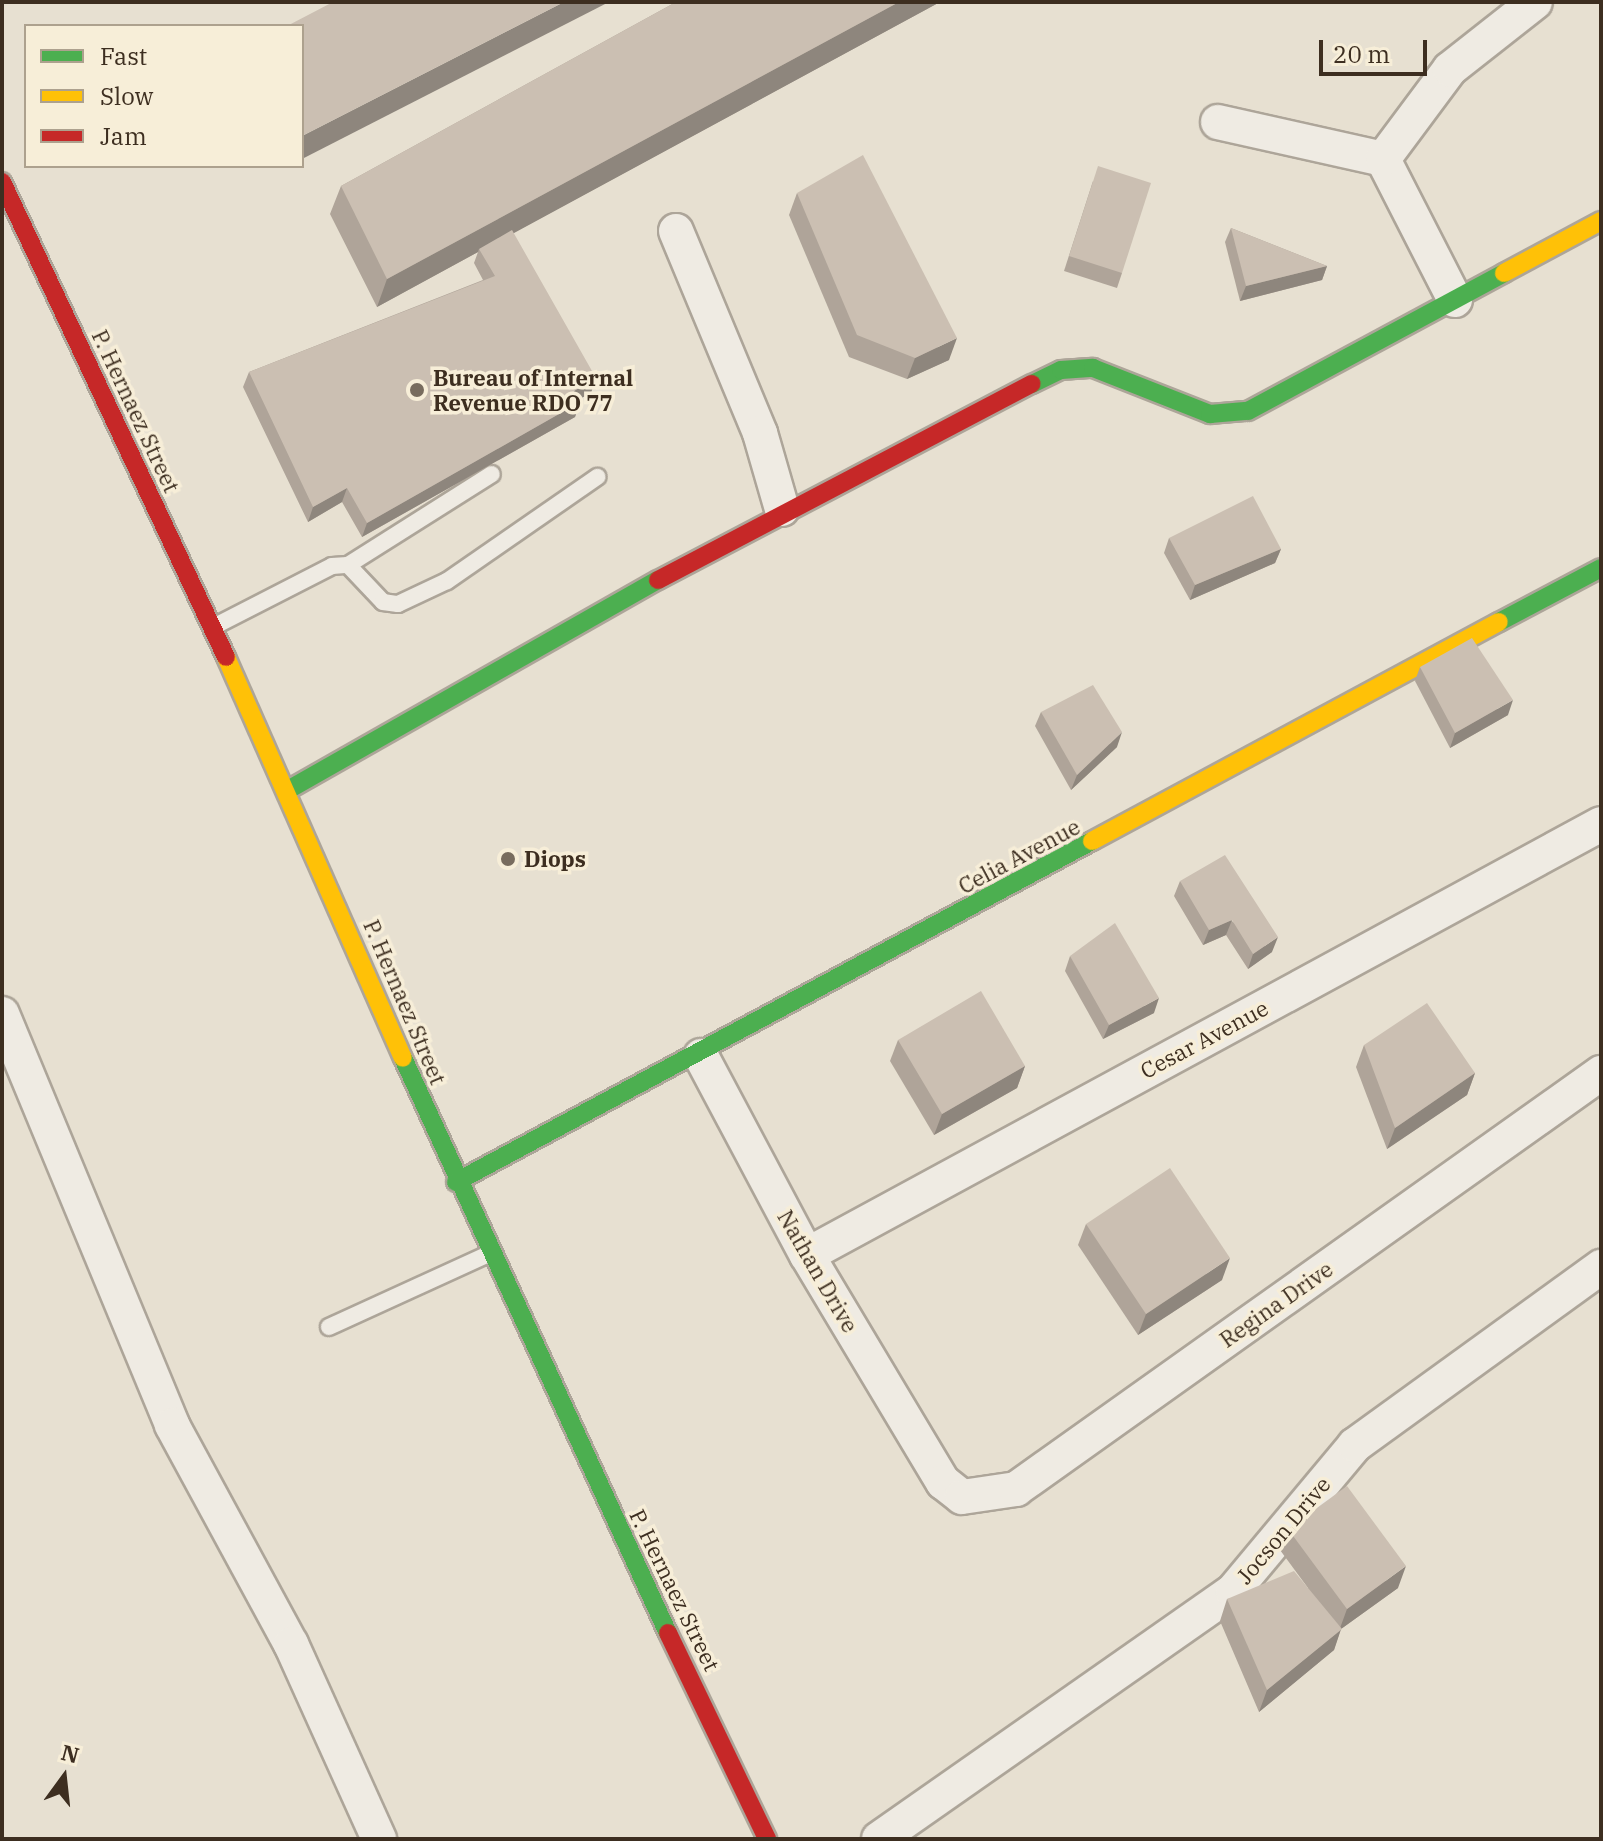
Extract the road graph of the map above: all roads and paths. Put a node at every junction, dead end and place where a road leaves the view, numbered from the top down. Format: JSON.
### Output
{"nodes":[{"id":1,"x":1535,"y":2,"type":"edge"},
{"id":2,"x":1218,"y":122,"type":"dead end"},
{"id":3,"x":1383,"y":159,"type":"junction"},
{"id":4,"x":2,"y":182,"type":"edge"},
{"id":5,"x":1601,"y":221,"type":"edge"},
{"id":6,"x":676,"y":231,"type":"dead end"},
{"id":7,"x":1455,"y":300,"type":"junction"},
{"id":8,"x":492,"y":474,"type":"dead end"},
{"id":9,"x":597,"y":477,"type":"dead end"},
{"id":10,"x":782,"y":509,"type":"junction"},
{"id":11,"x":348,"y":565,"type":"junction"},
{"id":12,"x":1601,"y":568,"type":"edge"},
{"id":13,"x":212,"y":628,"type":"junction"},
{"id":14,"x":288,"y":790,"type":"junction"},
{"id":15,"x":1601,"y":824,"type":"edge"},
{"id":16,"x":2,"y":1014,"type":"edge"},
{"id":17,"x":701,"y":1056,"type":"junction"},
{"id":18,"x":1601,"y":1073,"type":"edge"},
{"id":19,"x":456,"y":1182,"type":"junction"},
{"id":20,"x":488,"y":1255,"type":"junction"},
{"id":21,"x":807,"y":1255,"type":"junction"},
{"id":22,"x":1601,"y":1267,"type":"edge"},
{"id":23,"x":329,"y":1327,"type":"dead end"},
{"id":24,"x":943,"y":1482,"type":"joint"},
{"id":25,"x":379,"y":1839,"type":"edge"},
{"id":26,"x":767,"y":1839,"type":"edge"},
{"id":27,"x":879,"y":1839,"type":"edge"}],
"edges":[{"from":1,"to":3,"type":"street"},
{"from":2,"to":3,"type":"street"},
{"from":3,"to":7,"type":"street"},
{"from":4,"to":13,"type":"street","name":"P. Hernaez Street"},
{"from":5,"to":7,"type":"street"},
{"from":6,"to":10,"type":"street"},
{"from":7,"to":10,"type":"street"},
{"from":8,"to":11,"type":"lane"},
{"from":9,"to":11,"type":"lane"},
{"from":10,"to":14,"type":"street"},
{"from":11,"to":13,"type":"lane"},
{"from":12,"to":17,"type":"street","name":"Celia Avenue"},
{"from":13,"to":14,"type":"street","name":"P. Hernaez Street"},
{"from":14,"to":19,"type":"street","name":"P. Hernaez Street"},
{"from":15,"to":21,"type":"street","name":"Cesar Avenue"},
{"from":16,"to":25,"type":"street"},
{"from":17,"to":19,"type":"street","name":"Celia Avenue"},
{"from":17,"to":21,"type":"street","name":"Nathan Drive"},
{"from":18,"to":24,"type":"street","name":"Regina Drive"},
{"from":19,"to":20,"type":"street","name":"P. Hernaez Street"},
{"from":20,"to":23,"type":"lane"},
{"from":20,"to":26,"type":"street","name":"P. Hernaez Street"},
{"from":21,"to":24,"type":"street","name":"Nathan Drive"},
{"from":22,"to":27,"type":"street","name":"Jocson Drive"}]}
